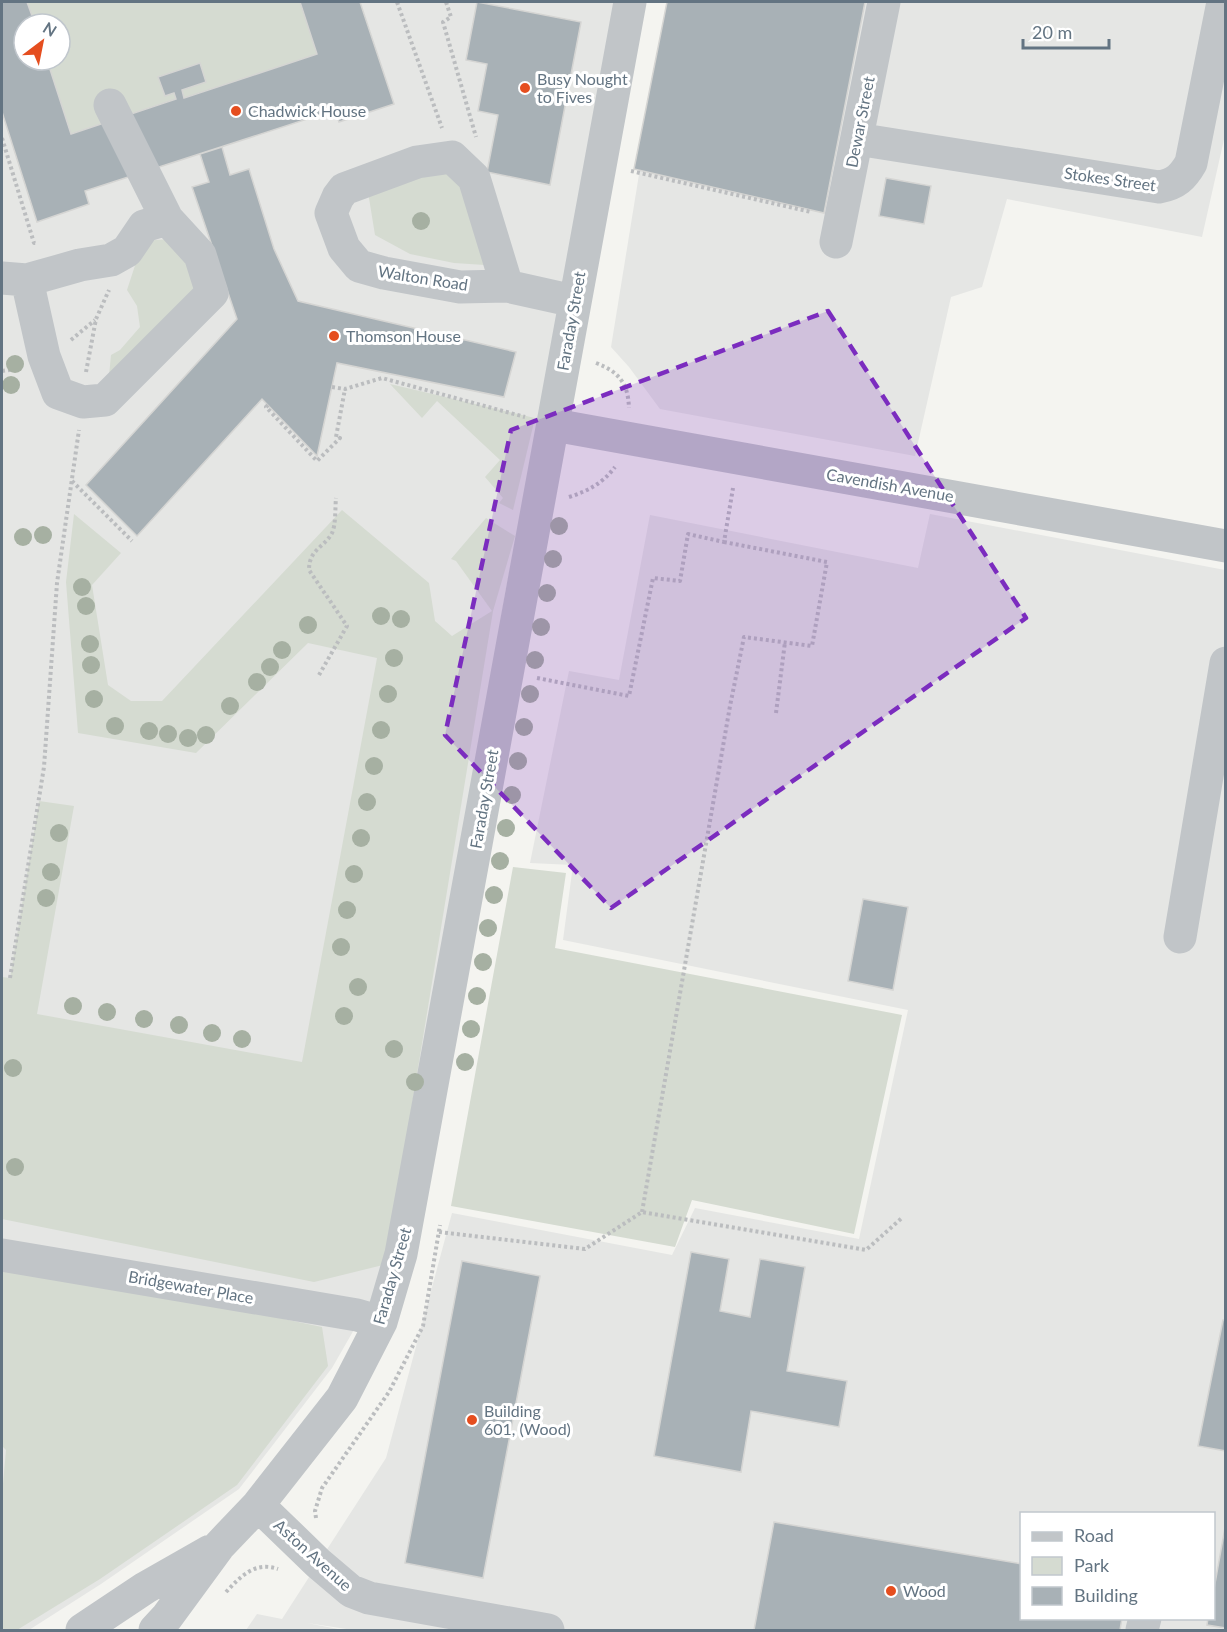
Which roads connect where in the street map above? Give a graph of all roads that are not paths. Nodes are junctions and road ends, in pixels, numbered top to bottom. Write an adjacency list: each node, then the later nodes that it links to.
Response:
1 (630, 2): 10 (street, Faraday Street)
2 (884, 2): 5 (street, Dewar Street)
3 (1223, 2): 5 (street, Stokes Street)
4 (110, 105): 6 (street)
5 (857, 139): 7 (street, Dewar Street)
6 (167, 219): 8 (street); 8 (street)
7 (838, 230)
8 (14, 279)
9 (507, 286): 9 (street, Walton Road); 10 (street, Walton Road)
10 (574, 301): 11 (street, Faraday Street)
11 (554, 425): 12 (street, Cavendish Avenue); 16 (street, Faraday Street)
12 (1226, 546)
13 (1226, 663): 14 (street)
14 (1180, 937)
15 (2, 1255): 16 (street, Bridgewater Place)
16 (381, 1322): 17 (street, Faraday Street)
17 (258, 1505): 18 (street, Faraday Street); 19 (street, Aston Avenue)
18 (219, 1546): 20 (street, Faraday Street); 21 (street, Faraday Street)
19 (448, 1622): 22 (street, Aston Avenue)
20 (82, 1630)
21 (155, 1630)
22 (548, 1630)

